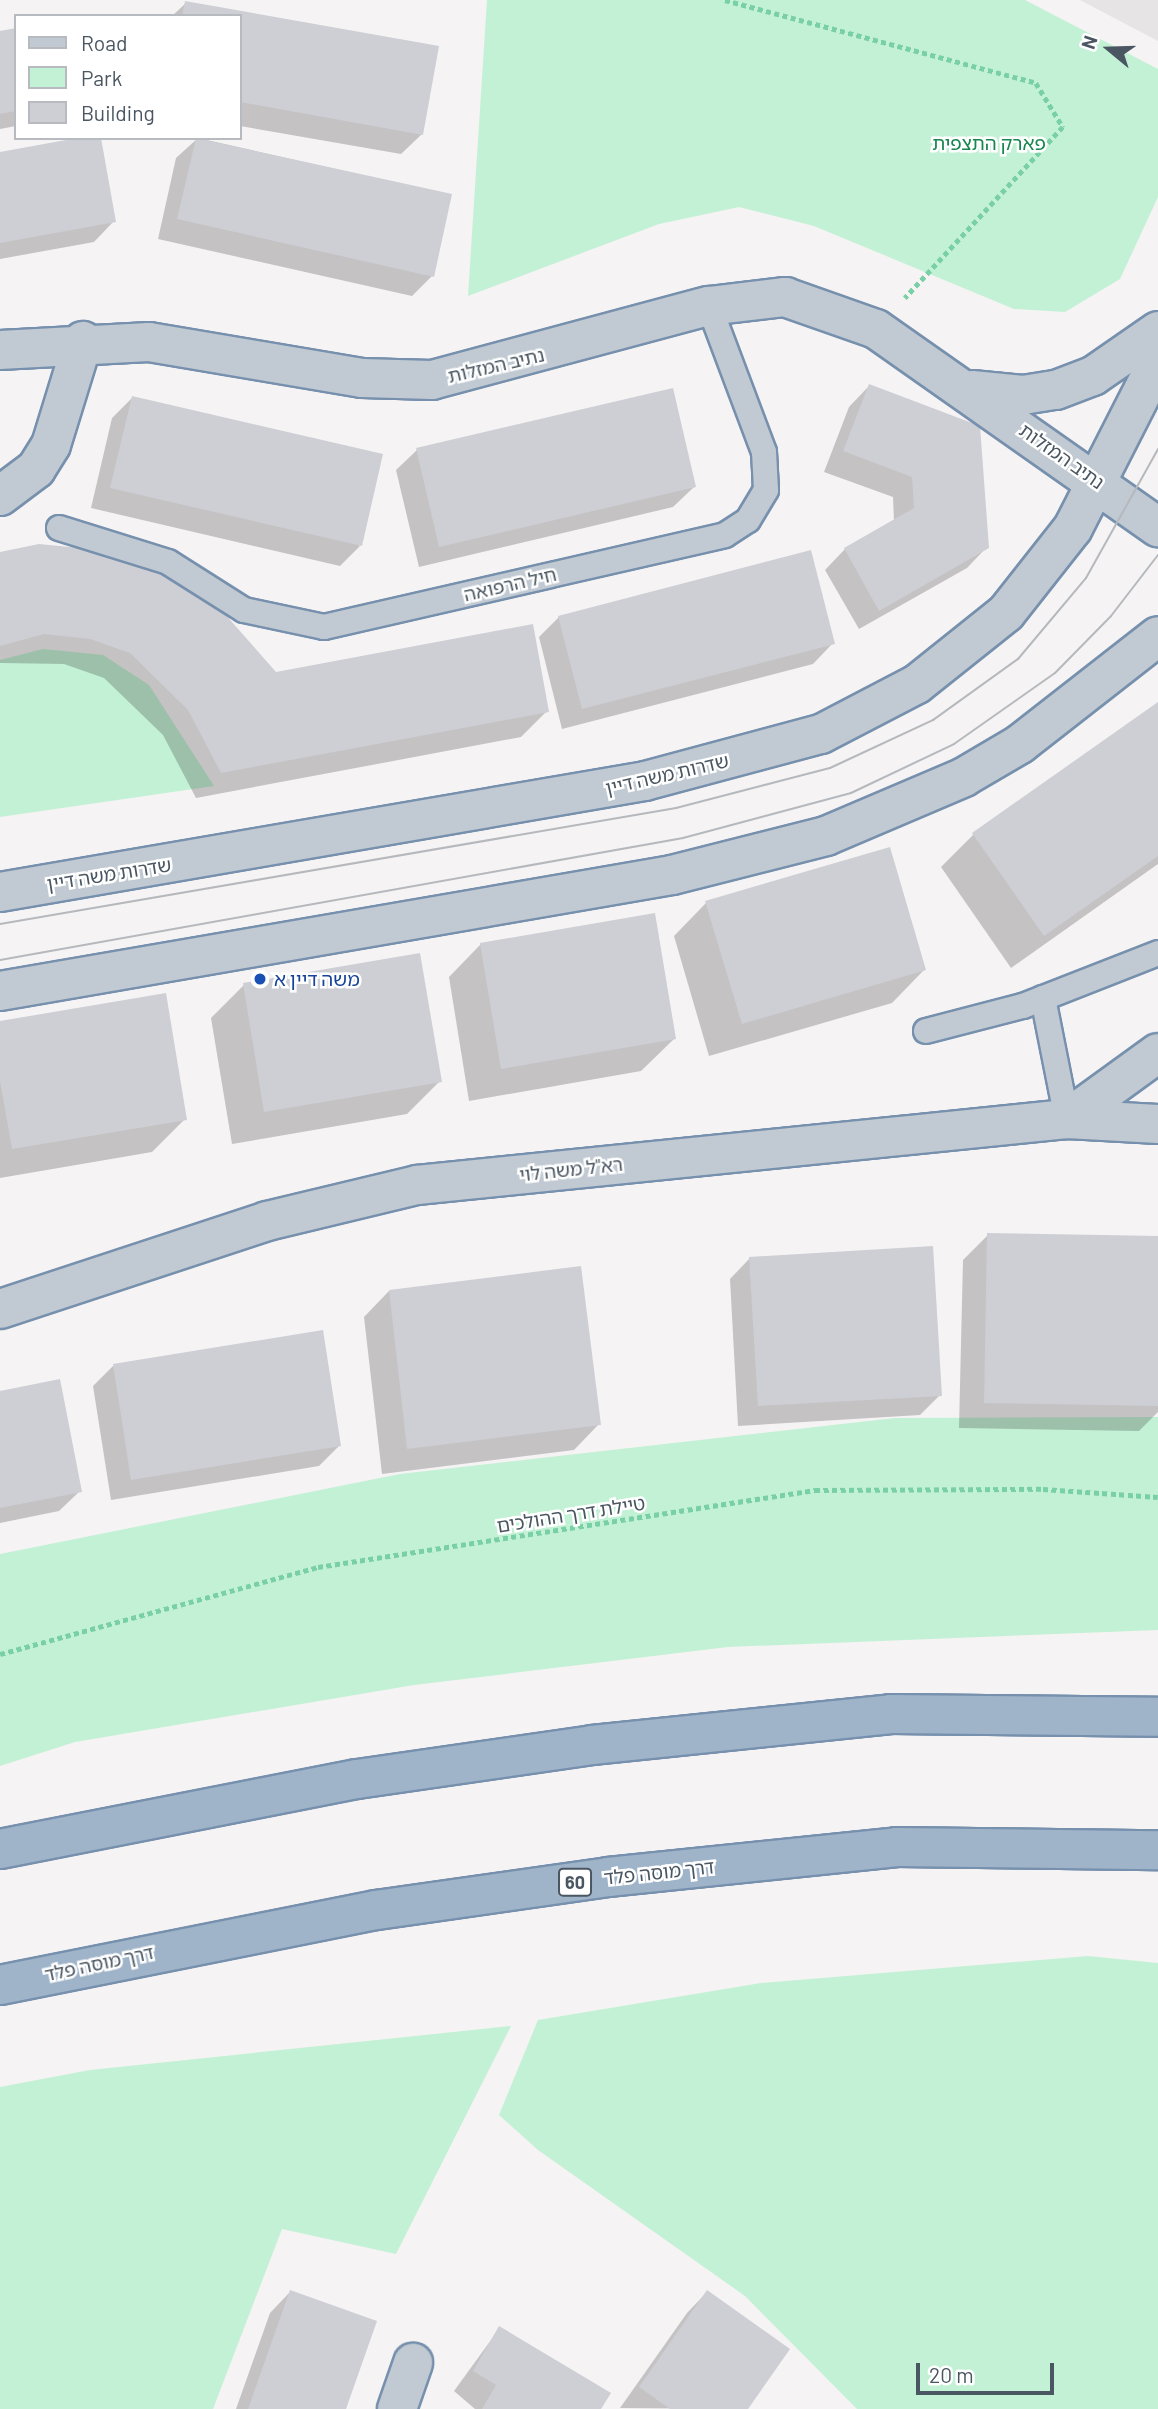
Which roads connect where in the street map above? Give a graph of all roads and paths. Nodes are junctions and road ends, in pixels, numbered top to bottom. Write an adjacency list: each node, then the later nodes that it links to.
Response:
1 (724, 0): 3 (path)
2 (709, 306): 3 (street, נתיב המזלות); 5 (street, נתיב המזלות); 12 (lane, חיל הרפואה)
3 (876, 329): 8 (street, נתיב המזלות)
4 (1158, 331): 8 (street, נתיב המזלות)
5 (83, 341): 6 (street, נתיב המזלות); 10 (street)
6 (0, 350)
7 (1158, 361): 9 (street, שדרות משה דיין)
8 (964, 388): 9 (street, נתיב המזלות)
9 (1098, 481): 11 (street, נתיב המזלות); 14 (street, שדרות משה דיין)
10 (0, 496)
11 (1158, 527)
12 (59, 528)
13 (1158, 636): 16 (street)
14 (0, 892)
15 (1158, 953): 17 (lane)
16 (0, 991)
17 (1043, 998): 18 (lane); 20 (lane)
18 (926, 1031)
19 (1158, 1053): 20 (street)
20 (1067, 1119): 21 (street, רא"ל משה לוי); 22 (street, רא"ל משה לוי)
21 (1158, 1124)
22 (0, 1308)
23 (1158, 1497): 24 (path, טיילת דרך ההולכים)
24 (0, 1654)
25 (1158, 1717): 26 (highway)
26 (0, 1849)
27 (1158, 1850): 28 (highway, דרך מוסה פלד / 60)
28 (0, 1985)
29 (414, 2363): 30 (street)
30 (397, 2409)

